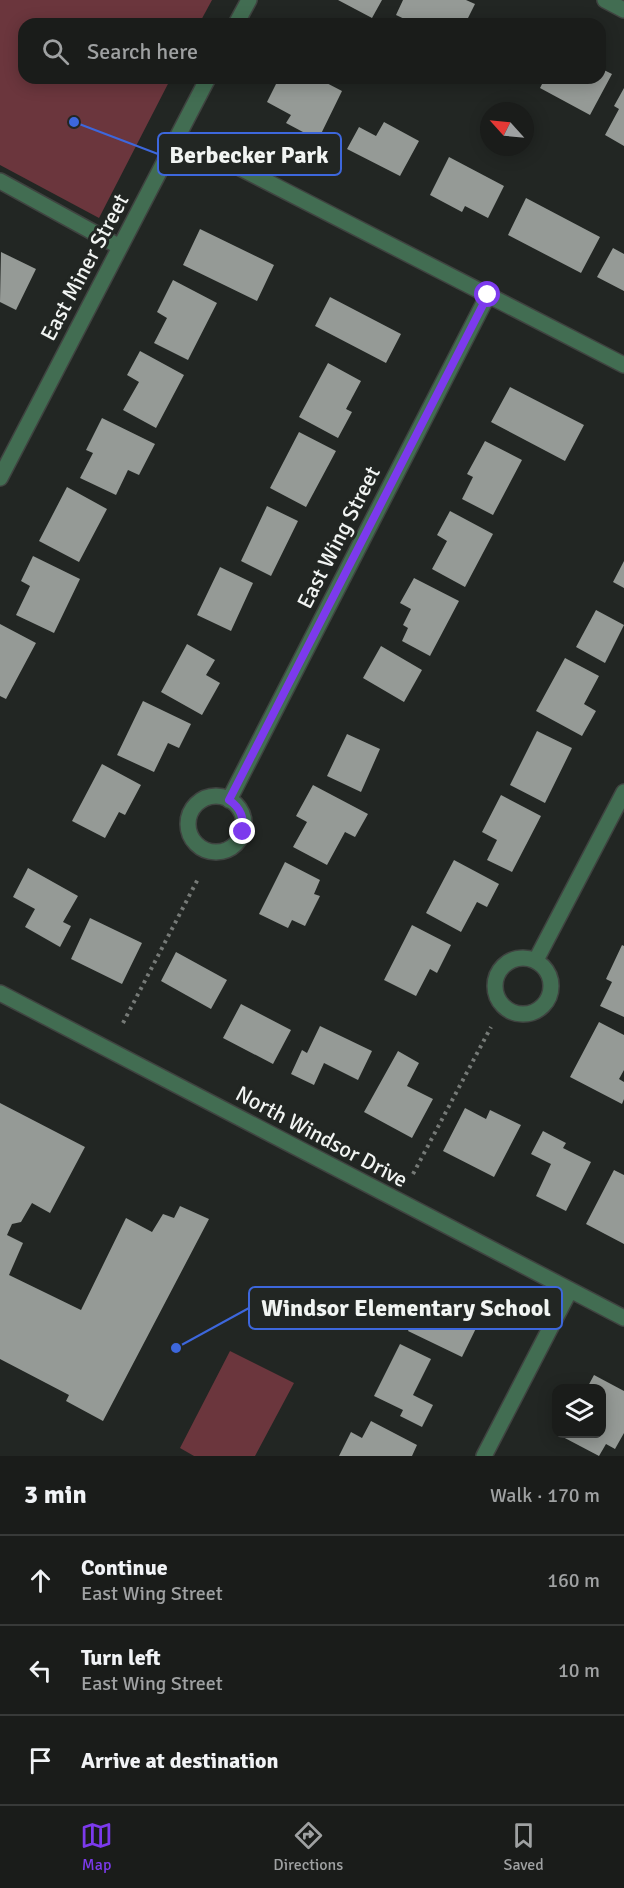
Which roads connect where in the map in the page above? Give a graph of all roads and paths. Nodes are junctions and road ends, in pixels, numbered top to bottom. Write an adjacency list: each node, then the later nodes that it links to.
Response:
1 (249, 0): 4 (street)
2 (605, 0): 3 (street)
3 (624, 10)
4 (239, 18)
5 (205, 84): 6 (street, East Miner Street)
6 (178, 136): 8 (street, East Miner Street); 9 (street)
7 (0, 180): 8 (street)
8 (120, 247): 11 (street, East Miner Street)
9 (488, 295): 10 (street); 13 (street, East Wing Street)
10 (624, 365)
11 (0, 478)
12 (624, 792): 15 (street)
13 (229, 800)
14 (199, 877): 17 (path)
15 (536, 960)
16 (0, 993): 20 (street, North Windsor Drive)
17 (123, 1023)
18 (491, 1027): 19 (path)
19 (413, 1174)
20 (570, 1290): 21 (street, North Windsor Drive); 22 (street)
21 (624, 1318)
22 (484, 1456)

